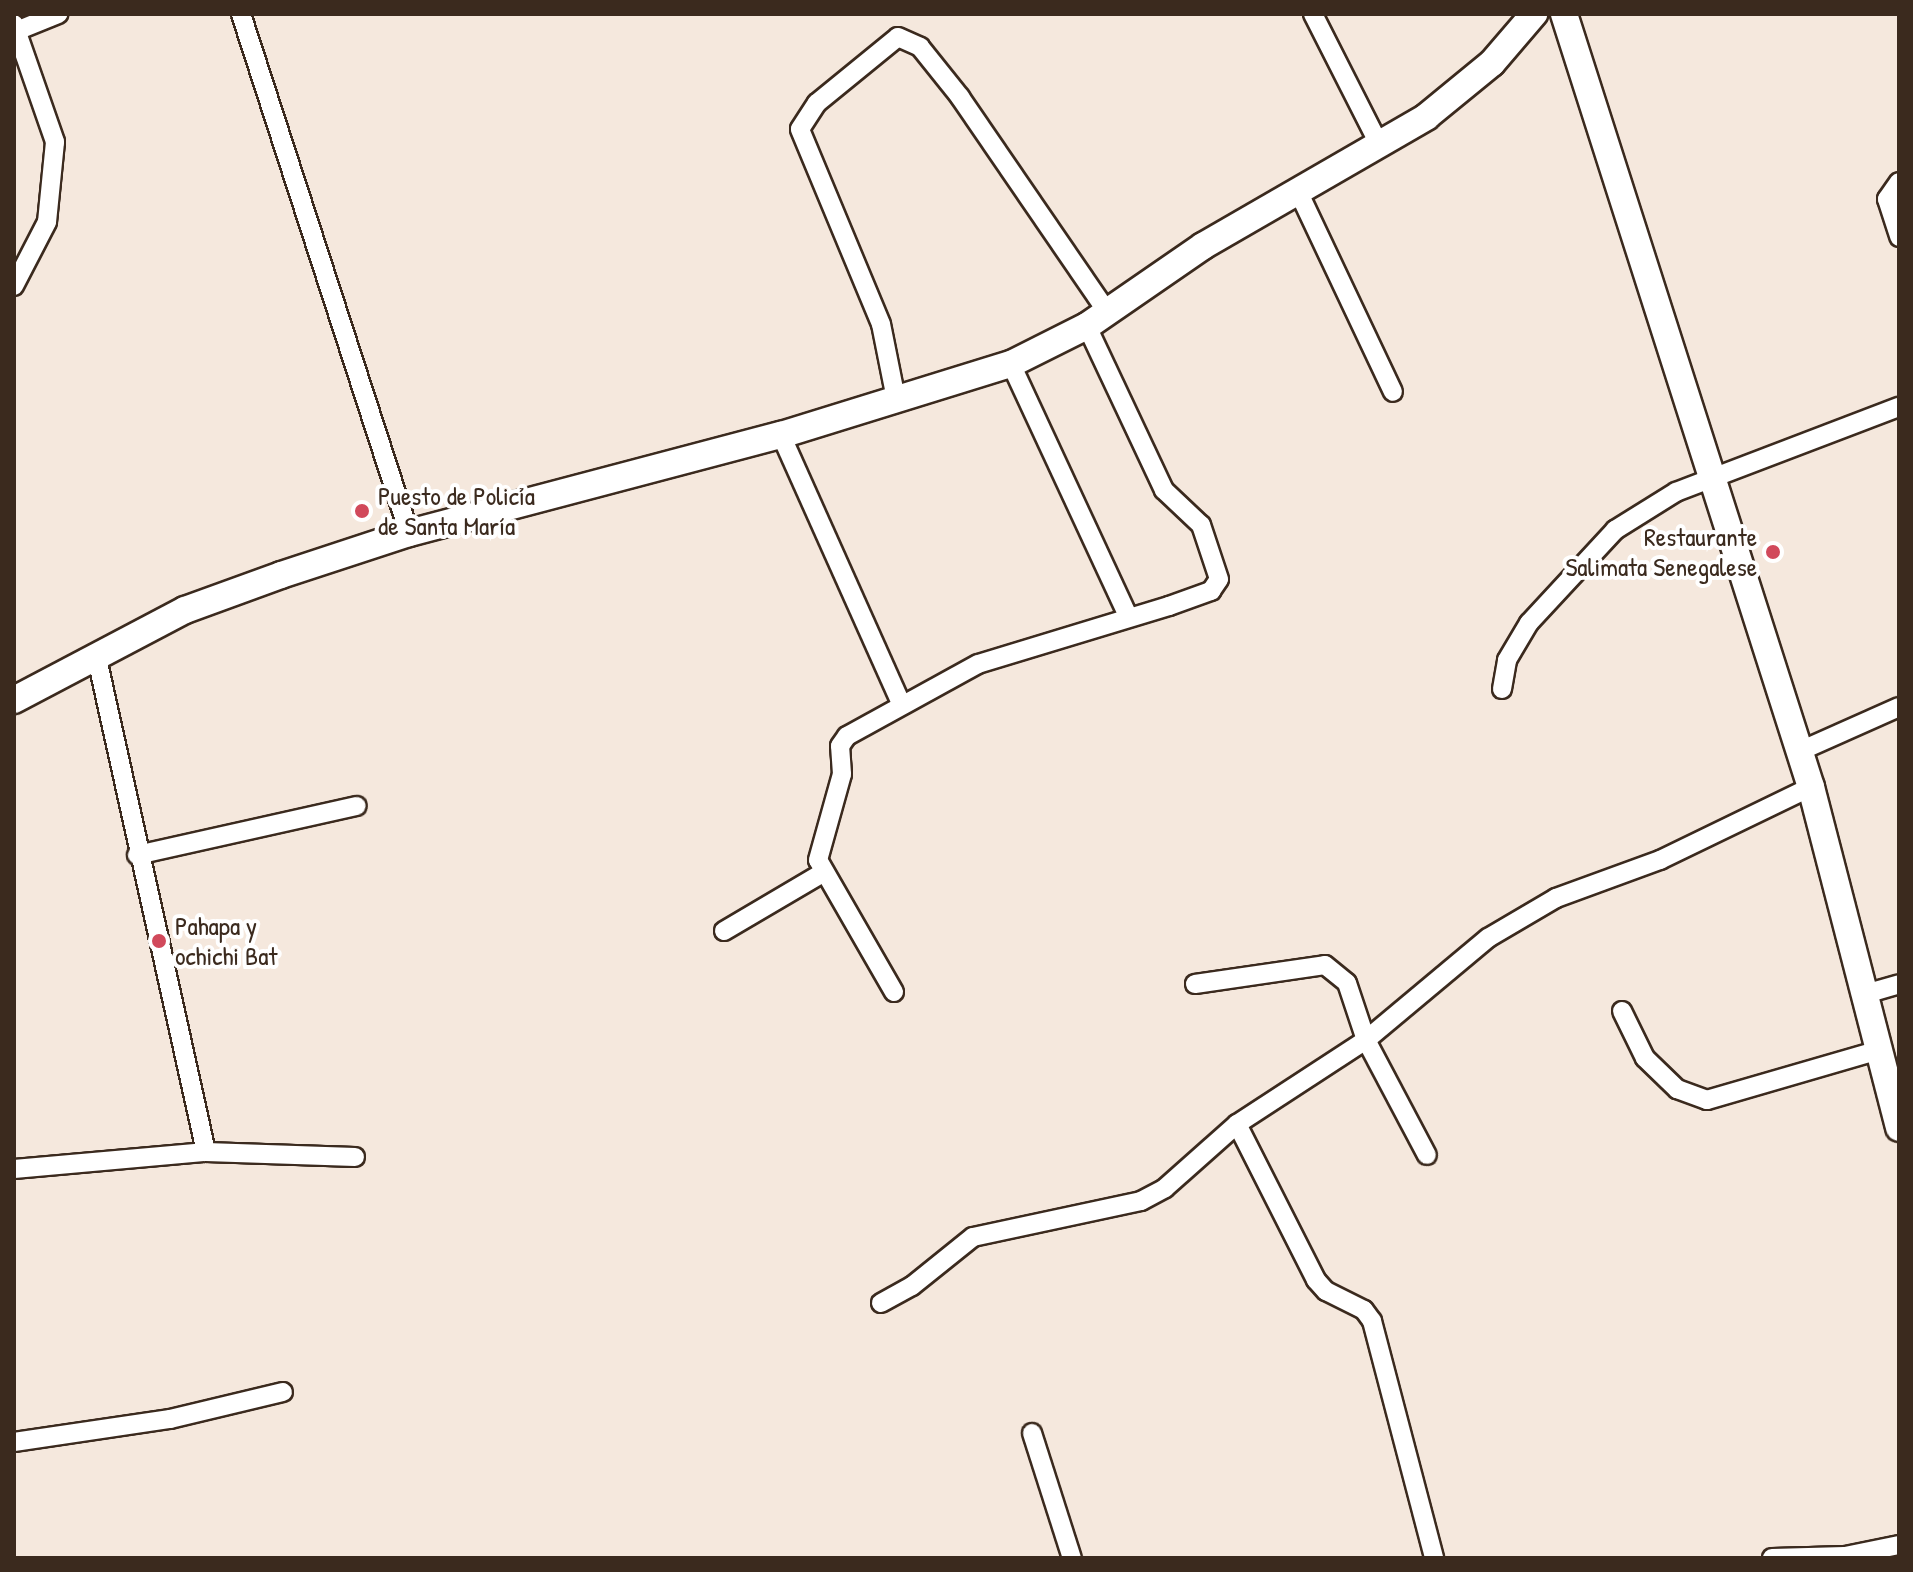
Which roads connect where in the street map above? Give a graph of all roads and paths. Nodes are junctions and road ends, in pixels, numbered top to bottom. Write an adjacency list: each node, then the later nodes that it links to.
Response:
1 (58, 14): 6 (street)
2 (241, 14): 19 (street)
3 (1313, 14): 7 (street)
4 (1534, 14): 7 (street)
5 (1564, 14): 18 (street)
6 (15, 29): 11 (street)
7 (1380, 146): 9 (street)
8 (1899, 182): 10 (street)
9 (1298, 191): 12 (street); 14 (street)
10 (1899, 237)
11 (14, 286)
12 (1097, 319): 13 (street); 15 (street); 20 (street)
13 (1011, 364): 15 (street); 20 (street)
14 (1393, 392)
15 (896, 399): 17 (street)
16 (1899, 407): 18 (street)
17 (781, 435): 19 (street); 24 (street)
18 (1714, 478): 22 (street); 26 (street)
19 (409, 533): 21 (street)
20 (1128, 616): 24 (street)
21 (96, 654): 23 (street); 29 (street)
22 (1502, 689)
23 (14, 700)
24 (902, 705): 30 (street)
25 (1899, 707): 26 (street)
26 (1800, 751): 27 (street)
27 (1811, 787): 35 (street); 37 (street)
28 (357, 806): 29 (street)
29 (137, 855): 41 (street)
30 (824, 872): 31 (street); 34 (street)
31 (724, 931)
32 (1195, 984): 37 (street)
33 (1899, 984): 35 (street)
34 (894, 992)
35 (1865, 994): 38 (street)
36 (1622, 1011): 38 (street)
37 (1366, 1040): 39 (street); 42 (street)
38 (1879, 1050): 40 (street)
39 (1237, 1124): 45 (street); 51 (street)
40 (1899, 1128)
41 (206, 1152): 43 (street); 44 (street)
42 (1427, 1155)
43 (355, 1157)
44 (14, 1169)
45 (881, 1303)
46 (283, 1392): 48 (street)
47 (1032, 1433): 50 (street)
48 (14, 1442)
49 (1899, 1545): 52 (street)
50 (1072, 1558)
51 (1434, 1558)
52 (1772, 1558)

